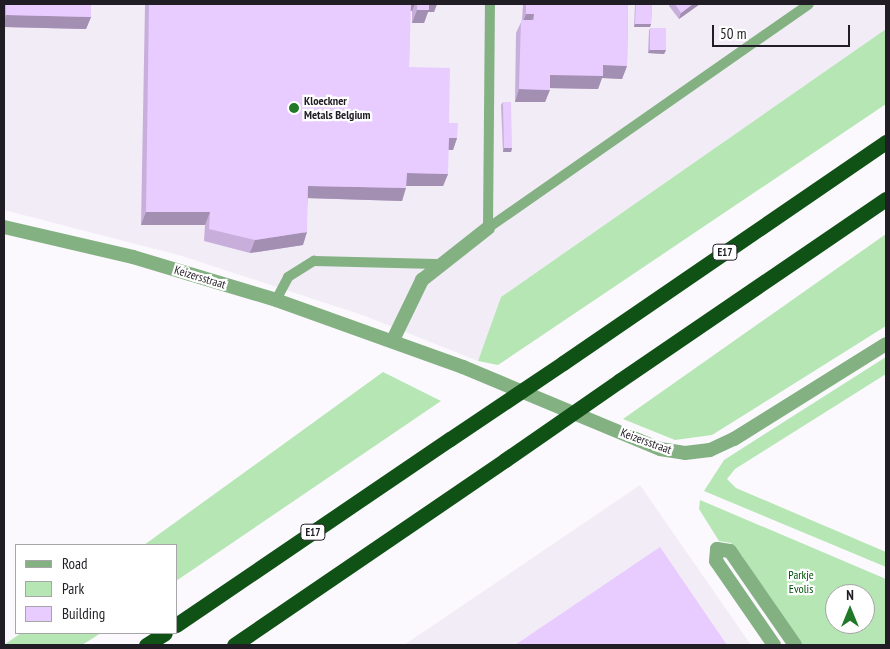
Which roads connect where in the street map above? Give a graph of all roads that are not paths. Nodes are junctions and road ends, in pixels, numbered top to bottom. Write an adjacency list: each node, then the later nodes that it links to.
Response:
1 (490, 4): 6 (lane)
2 (809, 4): 6 (lane)
3 (886, 142): 11 (highway, E17, bridge)
4 (886, 199): 14 (highway, bridge)
5 (4, 227): 8 (street, Keizersstraat)
6 (488, 228): 7 (street)
7 (436, 264): 8 (lane); 9 (street)
8 (276, 300): 9 (street, Keizersstraat)
9 (393, 340): 10 (street, Keizersstraat)
10 (886, 344)
11 (178, 624)
12 (163, 634): 13 (highway)
13 (146, 645)
14 (234, 645)
15 (774, 645): 16 (street)
16 (795, 645)

